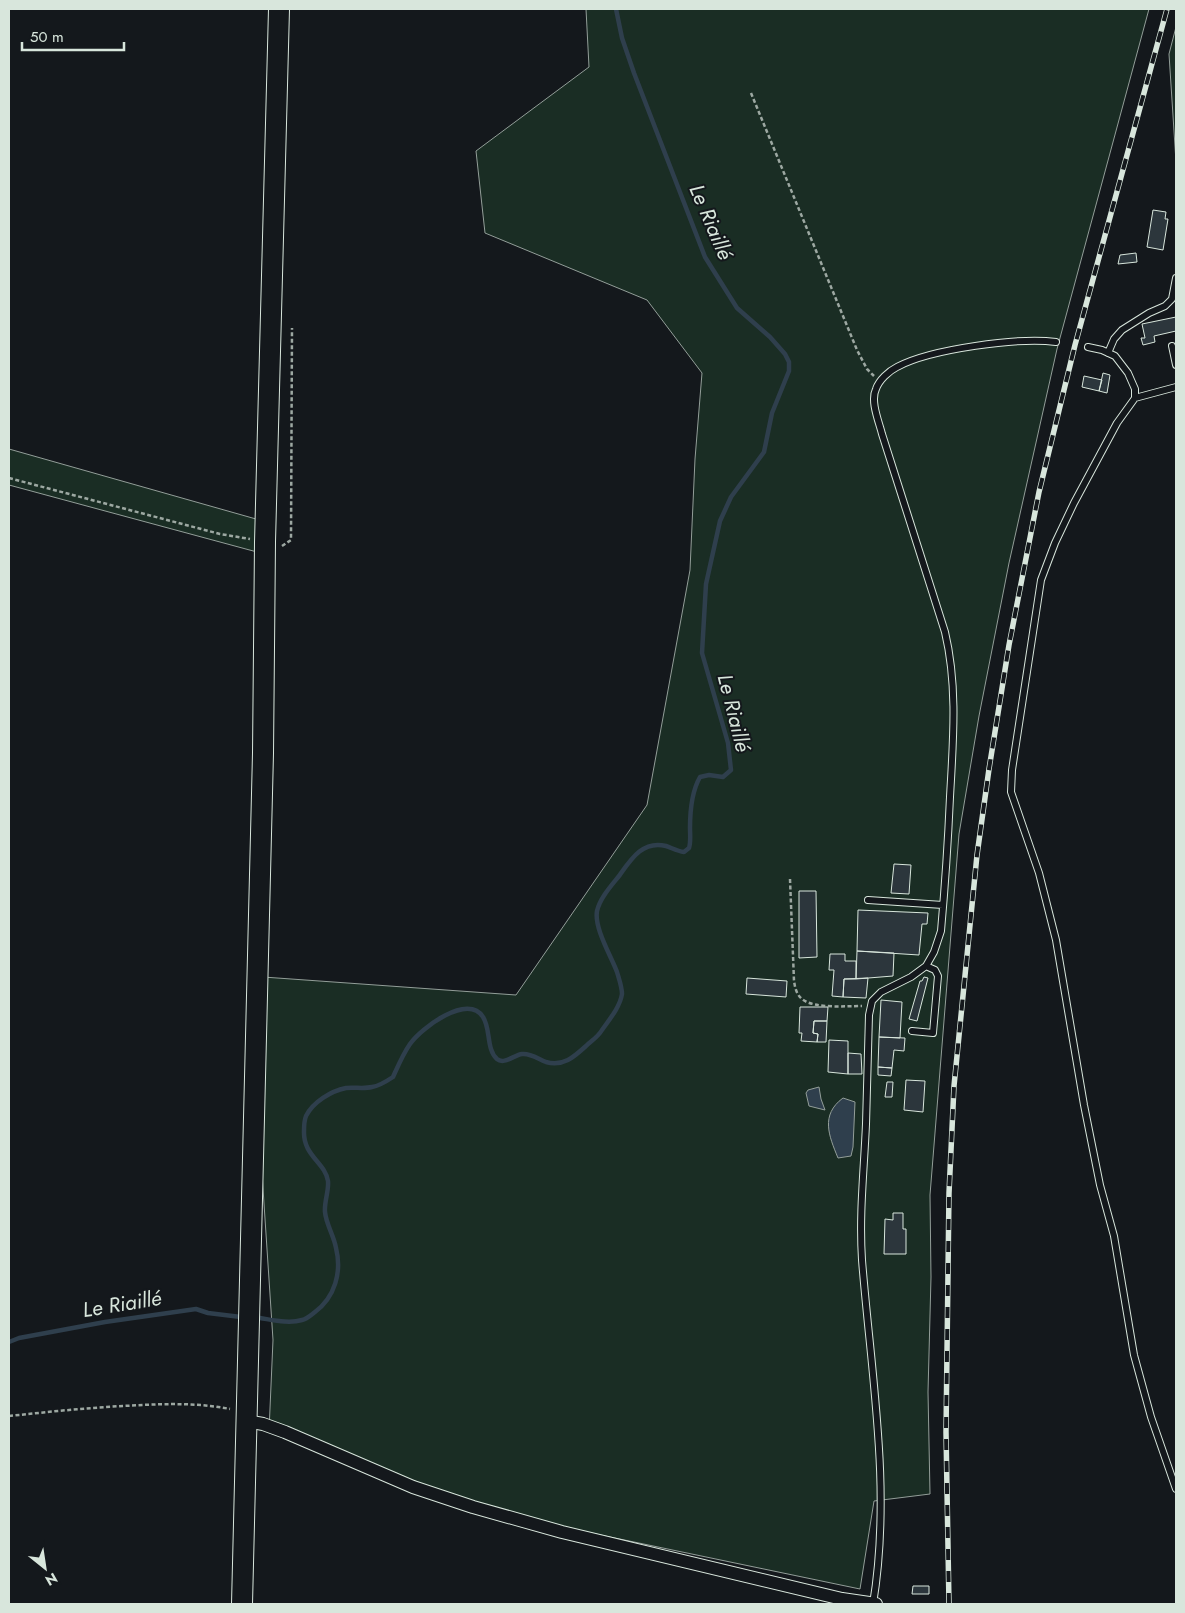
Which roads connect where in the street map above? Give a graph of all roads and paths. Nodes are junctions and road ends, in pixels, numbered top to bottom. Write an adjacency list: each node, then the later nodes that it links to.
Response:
1 (279, 9): 14 (main road)
2 (751, 93): 10 (path)
3 (1176, 278): 8 (lane)
4 (292, 328): 14 (path)
5 (1056, 342): 10 (lane)
6 (1172, 346): 9 (lane)
7 (1088, 347): 8 (lane)
8 (1108, 353): 12 (lane)
9 (1176, 365)
10 (879, 383): 17 (lane)
11 (1176, 387): 12 (lane)
12 (1135, 398): 23 (lane)
13 (9, 478): 14 (path)
14 (265, 542): 22 (main road)
15 (790, 879): 19 (path)
16 (868, 900): 17 (lane)
17 (943, 905): 18 (lane)
18 (926, 966): 19 (lane); 20 (lane)
19 (871, 1006): 25 (lane)
20 (912, 1031)
21 (9, 1416): 22 (path)
22 (246, 1416): 24 (main road); 25 (street)
23 (1176, 1489)
24 (242, 1604)
25 (874, 1604)

